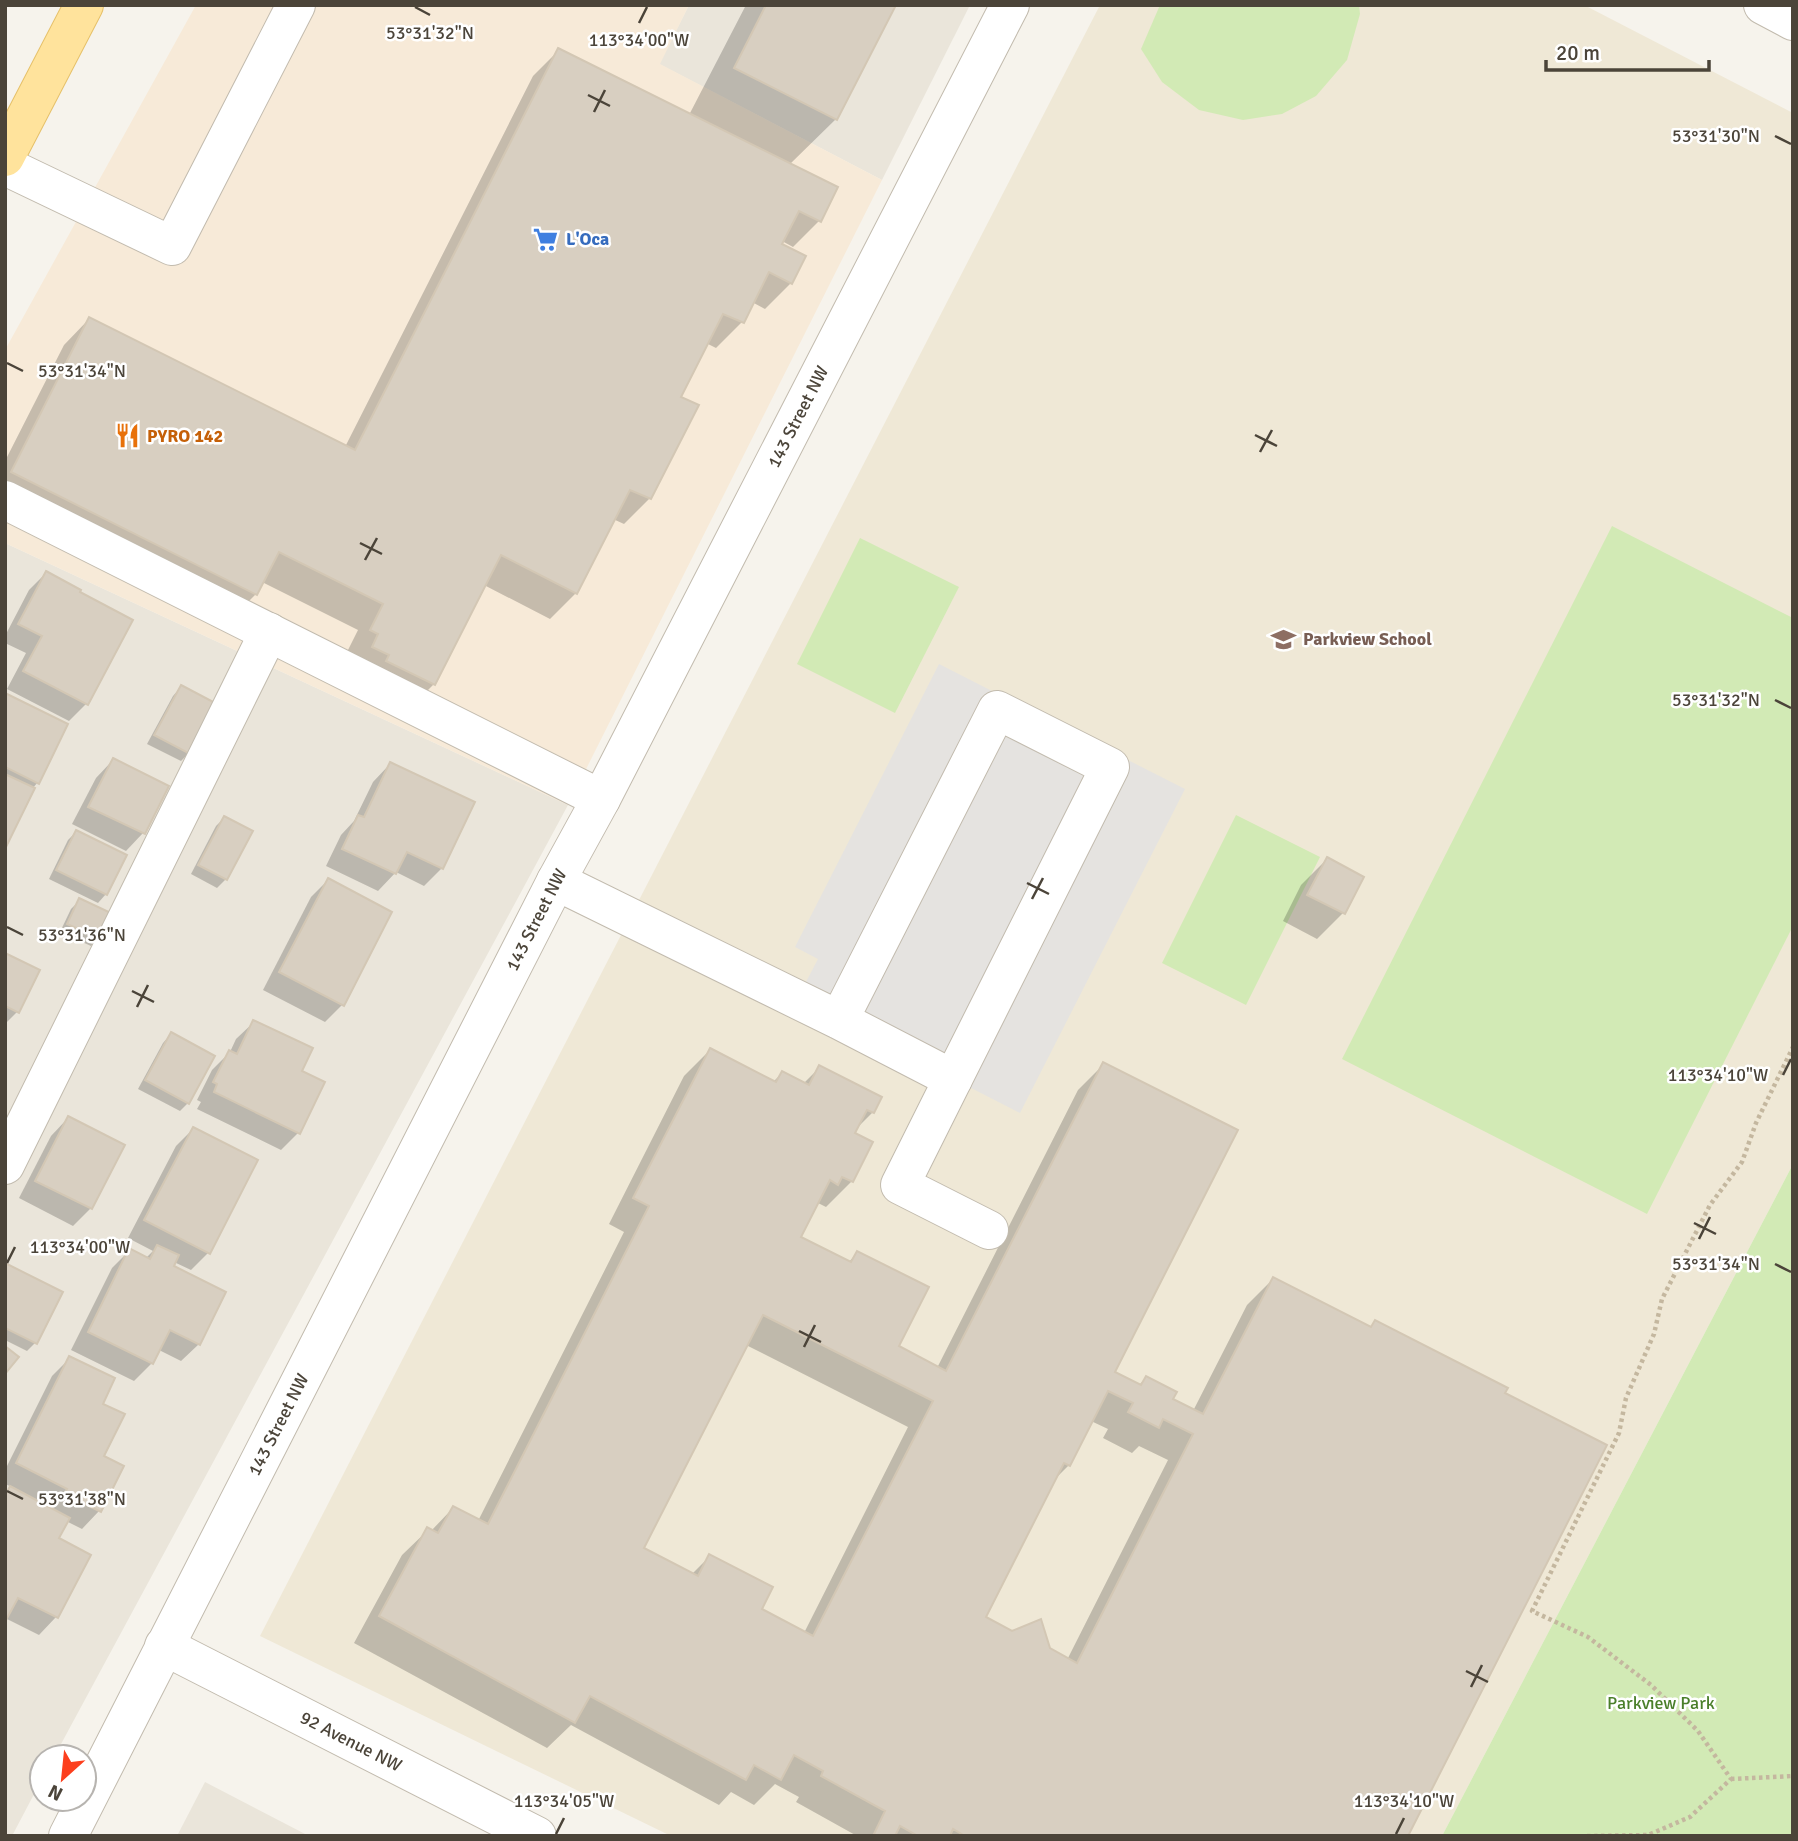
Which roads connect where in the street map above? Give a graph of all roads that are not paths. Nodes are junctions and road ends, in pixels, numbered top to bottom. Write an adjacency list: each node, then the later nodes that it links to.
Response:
1 (84, 5): 6 (main road)
2 (296, 5): 7 (street)
3 (1010, 5): 10 (street, 143 Street NW)
4 (1763, 5): 5 (street)
5 (1793, 21)
6 (5, 157)
7 (5, 166)
8 (5, 500): 9 (street)
9 (270, 632): 10 (street); 14 (street)
10 (601, 799): 11 (street, 143 Street NW)
11 (556, 881): 12 (street); 16 (street, 143 Street NW)
12 (839, 1020): 13 (street); 13 (street)
13 (953, 1079): 15 (street)
14 (5, 1165)
15 (989, 1230)
16 (164, 1646): 17 (street, 143 Street NW); 18 (street, 92 Avenue NW)
17 (68, 1836)
18 (537, 1836)

